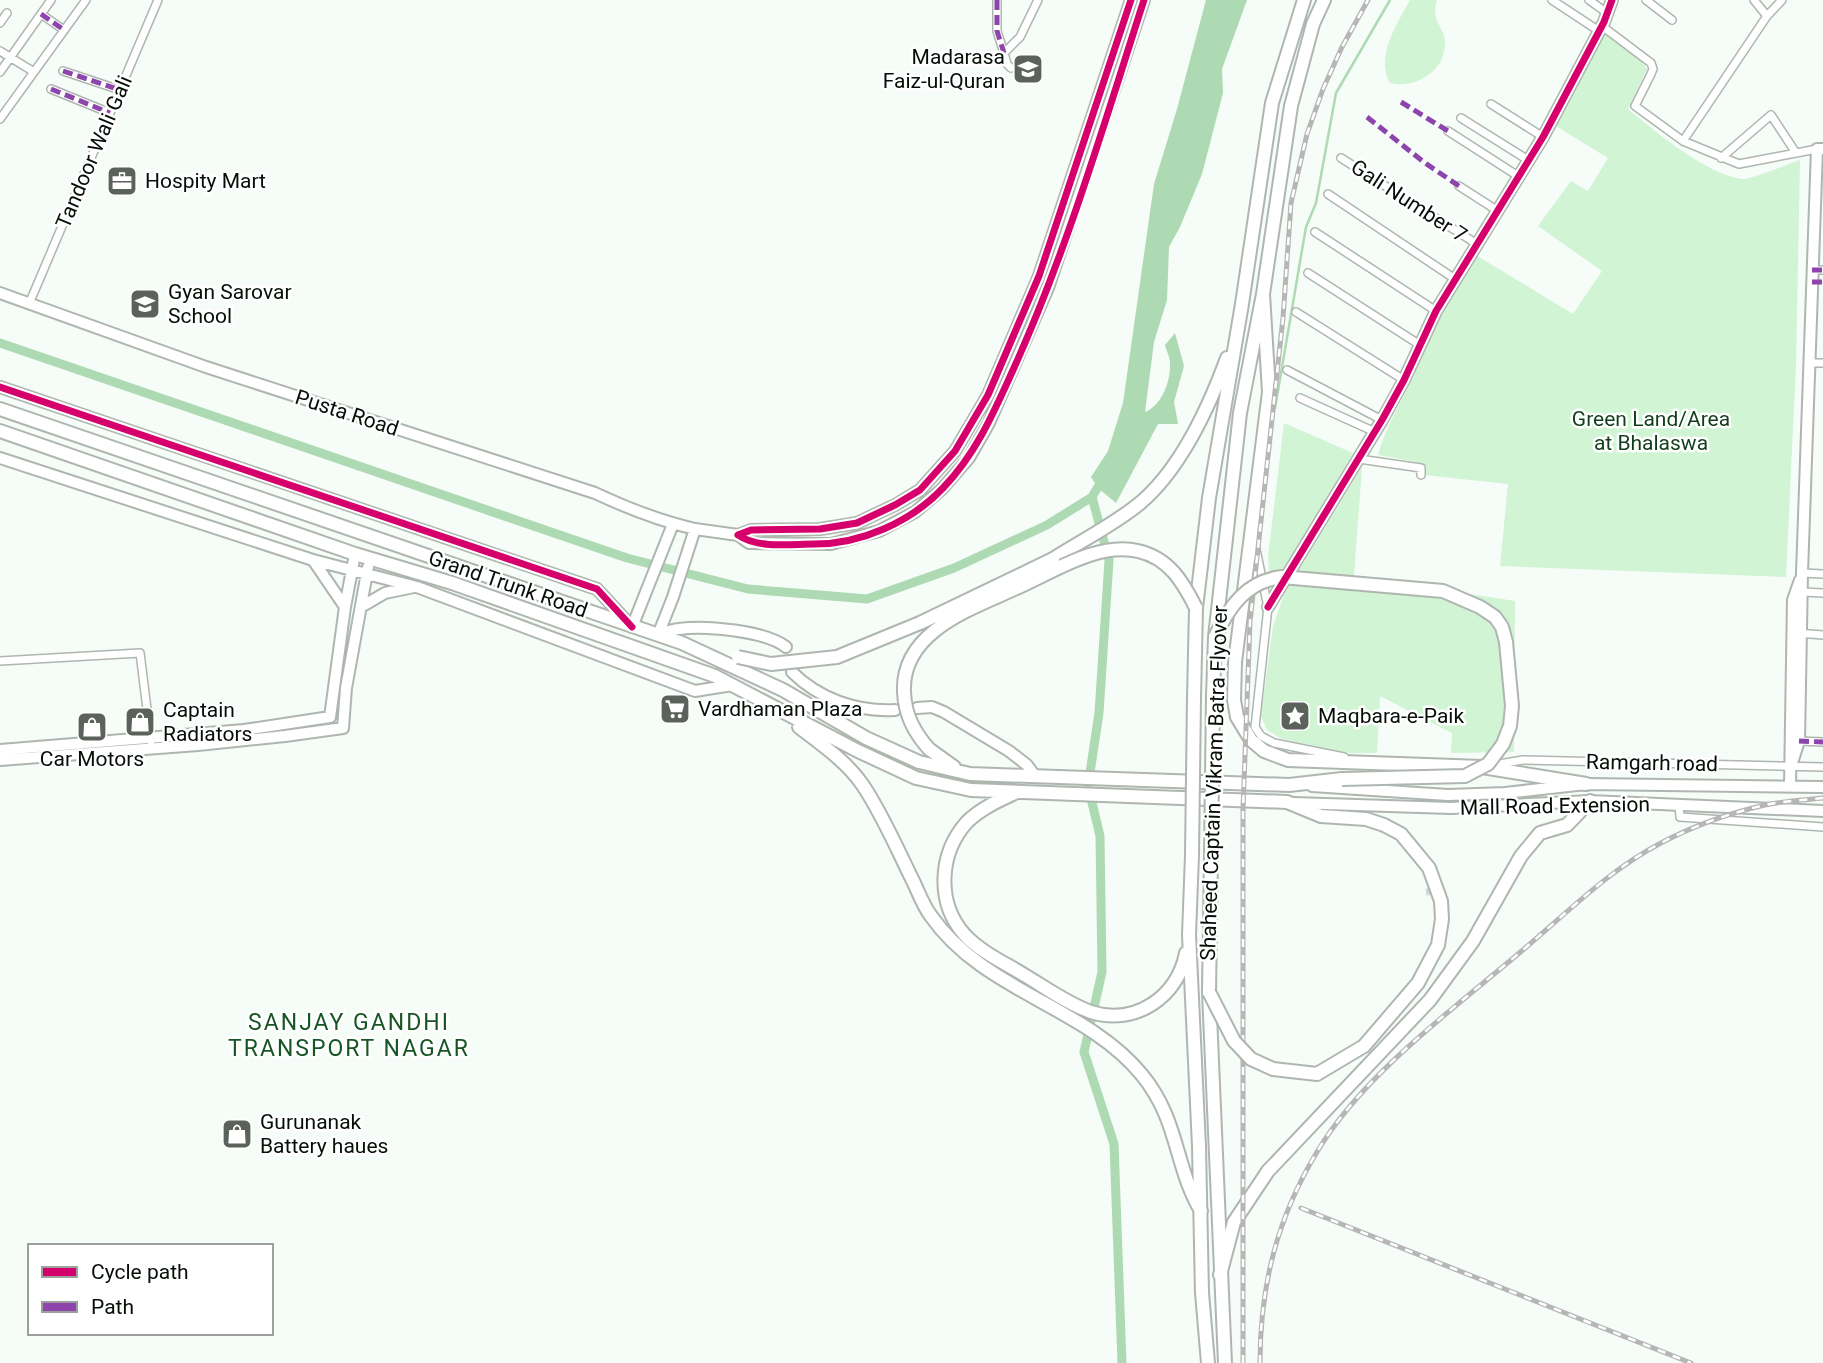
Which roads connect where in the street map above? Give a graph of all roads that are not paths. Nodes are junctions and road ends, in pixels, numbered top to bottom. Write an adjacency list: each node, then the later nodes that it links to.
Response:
1 (51, 0): 18 (street)
2 (86, 0): 23 (street)
3 (158, 0): 32 (street, Tandoor Wali Gali)
4 (997, 0): 25 (street)
5 (1038, 0): 25 (street)
6 (1131, 0): 77 (main road)
7 (1144, 0): 77 (main road)
8 (1304, 0): 57 (highway)
9 (1324, 0): 55 (highway)
10 (1552, 0): 22 (street)
11 (1589, 0): 17 (street)
12 (1612, 0): 17 (main road)
13 (1646, 0): 20 (street)
14 (1754, 0): 19 (street)
15 (1782, 0): 19 (street)
16 (7, 13): 21 (street)
17 (1607, 13): 22 (main road)
18 (41, 14): 23 (street); 26 (street)
19 (1767, 16): 39 (street)
20 (1672, 20)
21 (0, 23)
22 (1600, 29): 38 (main road); 39 (street)
23 (64, 30): 30 (street)
24 (0, 51): 26 (street)
25 (1004, 53): 27 (street)
26 (10, 58): 29 (street); 30 (street)
27 (1011, 68)
28 (63, 71): 32 (street)
29 (0, 72)
30 (33, 72): 35 (street)
31 (51, 89): 34 (street)
32 (120, 90): 34 (street, Tandoor Wali Gali)
33 (1491, 104): 38 (street)
34 (110, 113): 56 (street, Tandoor Wali Gali)
35 (0, 118)
36 (1461, 118): 44 (street)
37 (1448, 131): 45 (street)
38 (1543, 136): 44 (main road)
39 (1683, 141): 43 (street)
40 (1820, 149): 41 (street); 52 (main road)
41 (1796, 153): 43 (street); 43 (street)
42 (1341, 158): 50 (street, Gali Number 7)
43 (1721, 158)
44 (1528, 160): 45 (main road)
45 (1518, 176): 48 (main road)
46 (1459, 186): 48 (street)
47 (1328, 194): 53 (street)
48 (1498, 211): 50 (main road)
49 (1315, 232): 58 (street)
50 (1477, 244): 53 (main road)
51 (1308, 273): 60 (street)
52 (1818, 276): 61 (main road)
53 (1455, 279): 58 (main road)
54 (0, 293): 56 (main road, Pusta Road)
55 (1263, 294): 76 (highway); 96 (highway, Shaheed Captain Vikram Batra Flyover)
56 (29, 304): 74 (main road, Pusta Road)
57 (1242, 304): 91 (highway, Shaheed Captain Vikram Batra Flyover); 98 (highway, bridge)
58 (1436, 311): 60 (main road)
59 (1296, 312): 64 (street)
60 (1420, 345): 64 (main road)
61 (1809, 363): 62 (street); 83 (main road)
62 (1823, 363)
63 (1287, 370): 68 (street)
64 (1404, 380): 68 (main road)
65 (0, 387): 92 (main road)
66 (1300, 398): 70 (street)
67 (0, 409): 92 (highway, Grand Trunk Road)
68 (1382, 421): 70 (main road)
69 (0, 431): 78 (highway, Grand Trunk Road)
70 (1375, 432): 72 (main road)
71 (0, 458): 80 (main road)
72 (1359, 459): 73 (street); 90 (main road)
73 (1421, 475)
74 (673, 524): 75 (main road, Pusta Road); 92 (main road)
75 (695, 529): 77 (main road, Pusta Road); 94 (main road)
76 (1251, 529): 90 (street); 113 (highway)
77 (737, 535)
78 (355, 554): 79 (highway, Grand Trunk Road); 81 (main road)
79 (369, 558): 82 (main road); 101 (highway, Grand Trunk Road)
80 (313, 560): 81 (main road); 88 (main road)
81 (352, 568): 82 (main road); 88 (main road)
82 (366, 572): 85 (main road); 89 (main road)
83 (1802, 573): 84 (street); 86 (main road); 93 (main road)
84 (1823, 575)
85 (417, 587): 89 (main road); 101 (main road)
86 (1802, 592): 87 (street); 93 (main road)
87 (1823, 593)
88 (345, 607): 106 (main road)
89 (361, 607): 105 (main road)
90 (1268, 607): 113 (street)
91 (1196, 608): 117 (highway, bridge); 129 (highway, Shaheed Captain Vikram Batra Flyover, bridge)
92 (632, 627): 94 (highway, Grand Trunk Road)
93 (1797, 633): 95 (street); 108 (main road); 114 (main road)
94 (658, 635): 97 (main road); 98 (highway, Grand Trunk Road)
95 (1823, 635)
96 (1215, 637): 120 (highway, Grand Trunk Road, bridge); 130 (highway, Shaheed Captain Vikram Batra Flyover, bridge)
97 (786, 647)
98 (696, 649): 117 (highway, Grand Trunk Road)
99 (0, 661): 110 (street)
100 (792, 672): 104 (main road)
101 (732, 685): 102 (highway, Grand Trunk Road)
102 (773, 706): 123 (highway, Grand Trunk Road); 131 (highway)
103 (917, 708): 118 (main road)
104 (895, 710)
105 (342, 715): 106 (main road); 107 (main road)
106 (330, 717): 107 (main road); 110 (main road)
107 (330, 729): 110 (main road)
108 (1799, 741): 109 (street); 114 (main road)
109 (1823, 742)
110 (151, 743): 111 (main road); 112 (main road)
111 (0, 750)
112 (0, 760)
113 (1368, 763): 115 (highway)
114 (1791, 766): 115 (street, Ramgarh road); 116 (street, Ramgarh road); 121 (main road)
115 (1482, 767): 119 (highway)
116 (1823, 767)
117 (960, 771): 118 (highway, Grand Trunk Road)
118 (1035, 776): 120 (highway, Grand Trunk Road)
119 (1586, 784): 120 (main road, Mall Road Extension); 121 (main road, Mall Road Extension)
120 (1289, 785)
121 (1790, 786): 122 (main road, Mall Road Extension)
122 (1823, 787)
123 (1019, 791): 124 (highway, Grand Trunk Road); 129 (highway)
124 (1287, 802): 125 (main road, Mall Road Extension); 130 (highway, bridge)
125 (1590, 802): 126 (main road, Mall Road Extension); 132 (highway)
126 (1679, 805): 127 (main road, Mall Road Extension); 128 (street)
127 (1823, 811)
128 (1823, 827)
129 (1189, 935): 131 (highway, Shaheed Captain Vikram Batra Flyover)
130 (1209, 992): 132 (highway, Shaheed Captain Vikram Batra Flyover)
131 (1200, 1211): 133 (highway, Shaheed Captain Vikram Batra Flyover)
132 (1220, 1275): 134 (highway, Shaheed Captain Vikram Batra Flyover)
133 (1208, 1363)
134 (1225, 1363)

